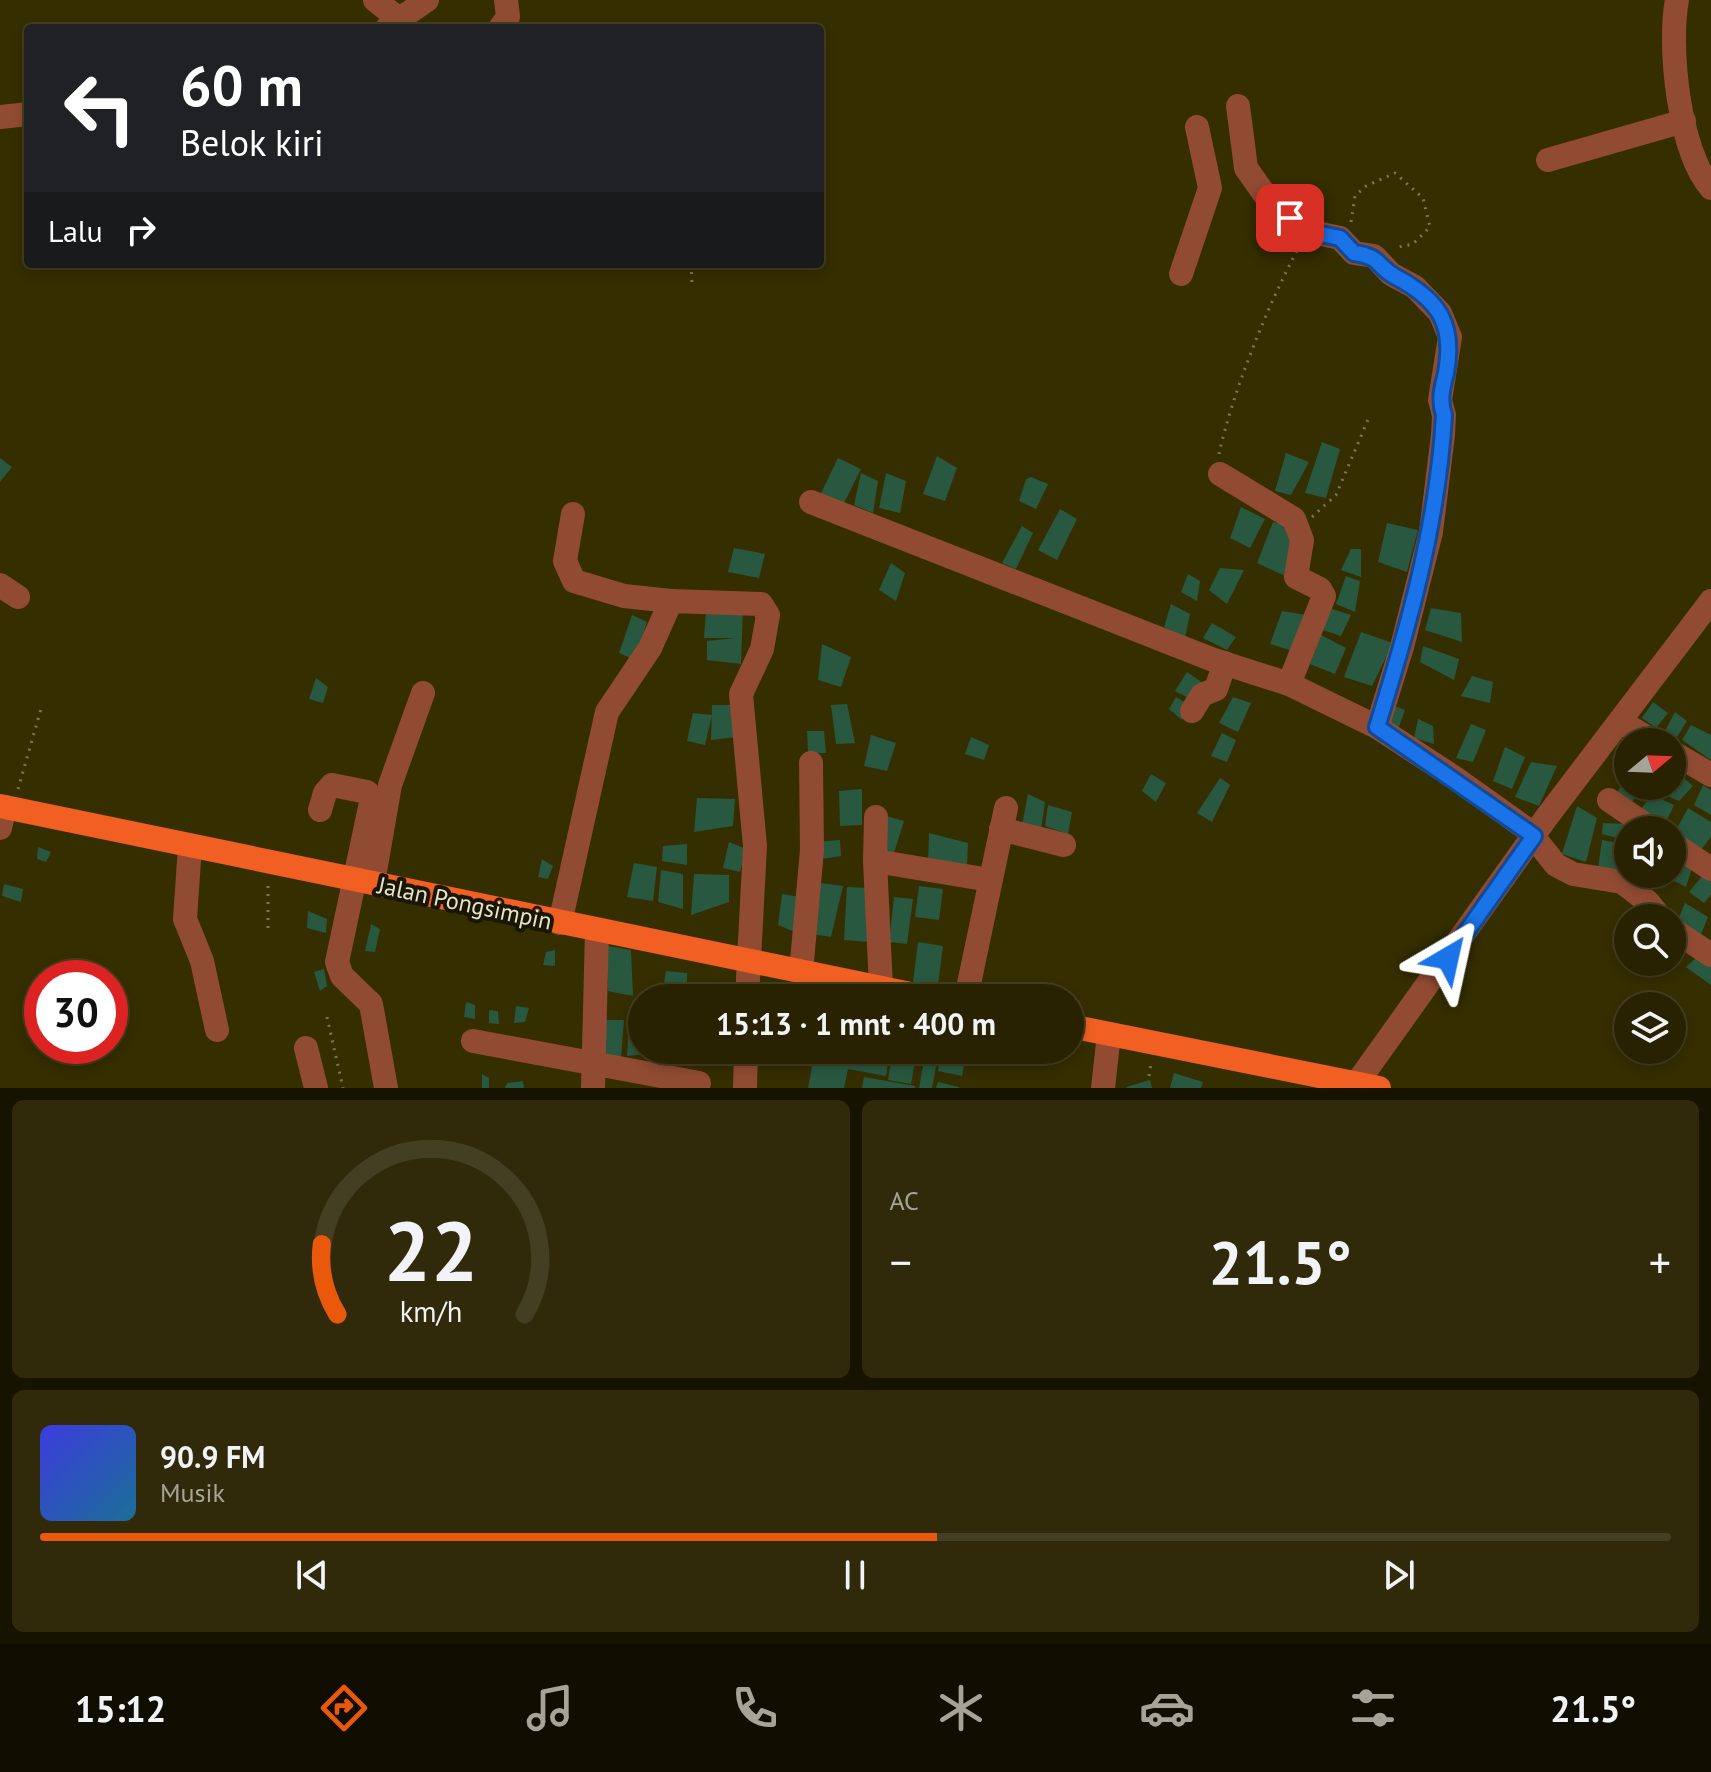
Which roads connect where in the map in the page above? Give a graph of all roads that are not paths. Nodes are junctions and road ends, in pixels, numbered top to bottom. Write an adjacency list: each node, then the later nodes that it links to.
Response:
1 (375, 0): 5 (street)
2 (427, 0): 5 (street)
3 (506, 0): 6 (street)
4 (1677, 0): 10 (street)
5 (393, 24)
6 (503, 24)
7 (1238, 106): 12 (street)
8 (24, 114): 9 (street)
9 (0, 117)
10 (1684, 121): 13 (street); 15 (street)
11 (1197, 127): 14 (street)
12 (1243, 152): 14 (street); 27 (street)
13 (1548, 160)
14 (1205, 161): 16 (street)
15 (1711, 188)
16 (1181, 274)
17 (1220, 474): 23 (street)
18 (811, 502): 22 (street)
19 (573, 514): 20 (street)
20 (671, 601): 48 (street); 52 (street)
21 (1711, 601): 26 (street)
22 (1225, 663): 23 (street); 25 (street)
23 (1289, 684): 27 (street)
24 (423, 693): 45 (street)
25 (1192, 711)
26 (1621, 722): 28 (street); 37 (street)
27 (1377, 727): 37 (street)
28 (1631, 728)
29 (1686, 760): 31 (street)
30 (811, 763): 53 (street)
31 (1711, 775)
32 (1609, 800): 35 (street)
33 (320, 810): 45 (street)
34 (5, 812): 39 (main road, Jalan Pongsimpin)
35 (1632, 816)
36 (876, 817): 41 (street)
37 (1534, 836): 43 (street); 66 (street)
38 (1064, 845): 44 (street)
39 (190, 846): 45 (main road, Jalan Pongsimpin); 59 (street)
40 (1686, 852): 42 (street)
41 (875, 861): 44 (street); 56 (street)
42 (1711, 869)
43 (1614, 875)
44 (990, 880): 57 (street)
45 (364, 881): 48 (main road, Jalan Pongsimpin); 68 (street)
46 (1636, 888): 47 (street)
47 (1650, 904)
48 (560, 923): 49 (main road, Jalan Pongsimpin)
49 (597, 931): 52 (main road, Jalan Pongsimpin); 64 (street)
50 (1686, 938): 51 (street)
51 (1711, 955)
52 (748, 961): 53 (main road, Jalan Pongsimpin); 54 (street)
53 (801, 972): 55 (main road, Jalan Pongsimpin)
54 (747, 984)
55 (861, 984)
56 (881, 984)
57 (969, 984)
58 (1084, 1029): 60 (main road)
59 (217, 1030)
60 (1109, 1034): 66 (main road); 70 (street)
61 (473, 1041): 64 (street)
62 (306, 1048): 67 (street)
63 (746, 1064): 69 (street)
64 (594, 1076): 65 (street)
65 (699, 1083)
66 (1368, 1085)
67 (316, 1088)
68 (386, 1088)
69 (745, 1088)
70 (1103, 1088)

